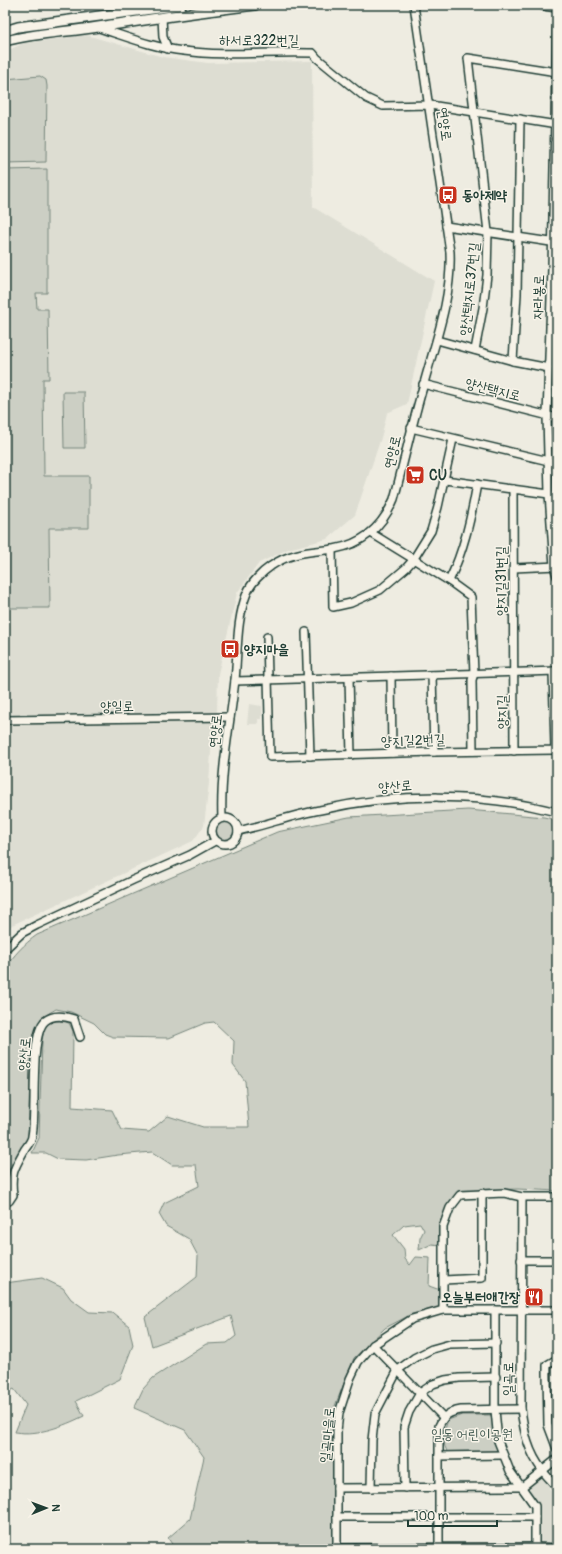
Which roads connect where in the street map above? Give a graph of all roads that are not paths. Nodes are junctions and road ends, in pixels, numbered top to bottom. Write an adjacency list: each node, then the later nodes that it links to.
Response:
1 (181, 5): 9 (main road)
2 (255, 5): 6 (main road)
3 (414, 5): 13 (street, 연양로)
4 (543, 5): 5 (main road)
5 (557, 7)
6 (162, 17): 8 (main road); 11 (street)
7 (557, 18): 12 (street, 자라봉로)
8 (97, 28): 10 (main road); 11 (street, 하서로322번길)
9 (5, 31)
10 (5, 41)
11 (168, 49): 13 (street, 하서로322번길)
12 (556, 72): 14 (street, 양산택지로37번길); 16 (street, 자라봉로)
13 (430, 104): 14 (street, 하서로322번길); 18 (street, 연양로)
14 (475, 111): 15 (street, 하서로322번길); 19 (street, 양산택지로37번길)
15 (520, 119): 16 (street, 하서로322번길); 20 (street)
16 (556, 125): 17 (street, 자라봉로)
17 (555, 199): 21 (street, 자라봉로)
18 (446, 226): 19 (street); 22 (street, 연양로)
19 (488, 232): 20 (street); 23 (street, 양산택지로37번길)
20 (518, 237): 21 (street); 24 (street)
21 (554, 243): 25 (street, 자라봉로)
22 (437, 340): 23 (street); 26 (street, 연양로)
23 (475, 350): 24 (street)
24 (513, 360): 25 (street)
25 (549, 368): 27 (street, 자라봉로)
26 (423, 384): 27 (street, 양산택지로); 29 (street, 연양로)
27 (547, 416): 28 (street, 양산택지로); 31 (street, 자라봉로)
28 (557, 418)
29 (411, 428): 30 (street); 37 (street, 연양로)
30 (453, 439): 31 (street); 33 (street)
31 (548, 461): 32 (street); 36 (street, 자라봉로)
32 (557, 463)
33 (444, 480): 34 (street); 39 (street)
34 (477, 484): 35 (street); 43 (street)
35 (513, 490): 36 (street); 41 (street, 양지길31번길)
36 (549, 494): 40 (street, 자라봉로)
37 (371, 533): 38 (street, 연양로); 39 (street)
38 (332, 549): 39 (street); 54 (street, 연양로)
39 (413, 560): 43 (street)
40 (556, 566): 41 (street); 42 (street, 자라봉로)
41 (514, 568): 47 (street, 양지길31번길)
42 (557, 576)
43 (449, 581): 48 (street, 양지길)
44 (306, 632): 52 (street)
45 (267, 636): 53 (street)
46 (555, 671): 47 (street); 58 (street, 양지길2번길)
47 (515, 673): 48 (street); 58 (street, 양지길)
48 (474, 674): 49 (street); 57 (street, 양지길)
49 (432, 675): 50 (street); 59 (street)
50 (391, 676): 51 (street); 60 (street)
51 (349, 678): 52 (street); 61 (street)
52 (308, 679): 53 (street); 62 (street)
53 (269, 680): 54 (street); 62 (street, 양지길2번길)
54 (235, 681): 55 (street, 연양로)
55 (230, 717): 56 (street, 양일로); 64 (street, 연양로)
56 (5, 720)
57 (473, 751): 58 (street, 양지길2번길); 59 (street, 양지길2번길)
58 (514, 751)
59 (434, 752): 60 (street, 양지길2번길)
60 (392, 753): 61 (street, 양지길2번길)
61 (351, 755): 62 (street, 양지길2번길)
62 (310, 756)
63 (557, 812): 65 (street, 양산로)
64 (222, 818): 65 (street); 66 (street)
65 (238, 831): 66 (street)
66 (215, 841): 67 (street)
67 (5, 949)
68 (80, 1037): 72 (street, 양산로)
69 (482, 1194): 70 (street); 75 (street); 75 (street)
70 (522, 1197): 71 (street); 73 (street, 일곡로)
71 (557, 1197)
72 (5, 1202)
73 (521, 1260): 74 (street); 78 (street, 일곡로)
74 (557, 1260)
75 (444, 1280): 76 (street)
76 (444, 1310): 77 (street, 일곡마을로); 81 (street, 일곡마을로)
77 (495, 1310): 78 (street, 일곡마을로); 80 (street)
78 (521, 1310): 79 (street, 일곡마을로); 86 (street, 일곡로)
79 (557, 1310)
80 (496, 1343): 83 (street); 84 (street)
81 (373, 1345): 83 (street); 97 (street, 일곡마을로)
82 (557, 1359): 89 (street)
83 (398, 1370): 85 (street); 98 (street)
84 (496, 1377): 85 (street); 87 (street)
85 (420, 1393): 88 (street); 99 (street)
86 (521, 1409): 87 (street); 94 (street, 일곡로)
87 (495, 1410): 88 (street); 91 (street)
88 (443, 1417): 92 (street)
89 (553, 1431): 90 (street)
90 (557, 1449)
91 (503, 1455): 92 (street); 96 (street)
92 (439, 1456): 95 (street)
93 (557, 1459): 94 (street)
94 (542, 1471): 96 (street); 100 (street, 일곡로)
95 (439, 1487): 96 (street); 99 (street); 103 (street)
96 (522, 1487): 102 (street)
97 (337, 1488): 98 (street); 101 (street, 일곡마을로)
98 (371, 1488): 99 (street)
99 (405, 1488)
100 (557, 1488)
101 (337, 1517): 103 (street); 104 (street, 일곡마을로)
102 (534, 1517): 103 (street); 106 (street)
103 (439, 1518): 105 (street)
104 (337, 1548): 105 (street, 일곡마을로)
105 (439, 1548): 106 (street, 일곡마을로)
106 (535, 1548): 107 (street, 일곡마을로)
107 (557, 1548)

